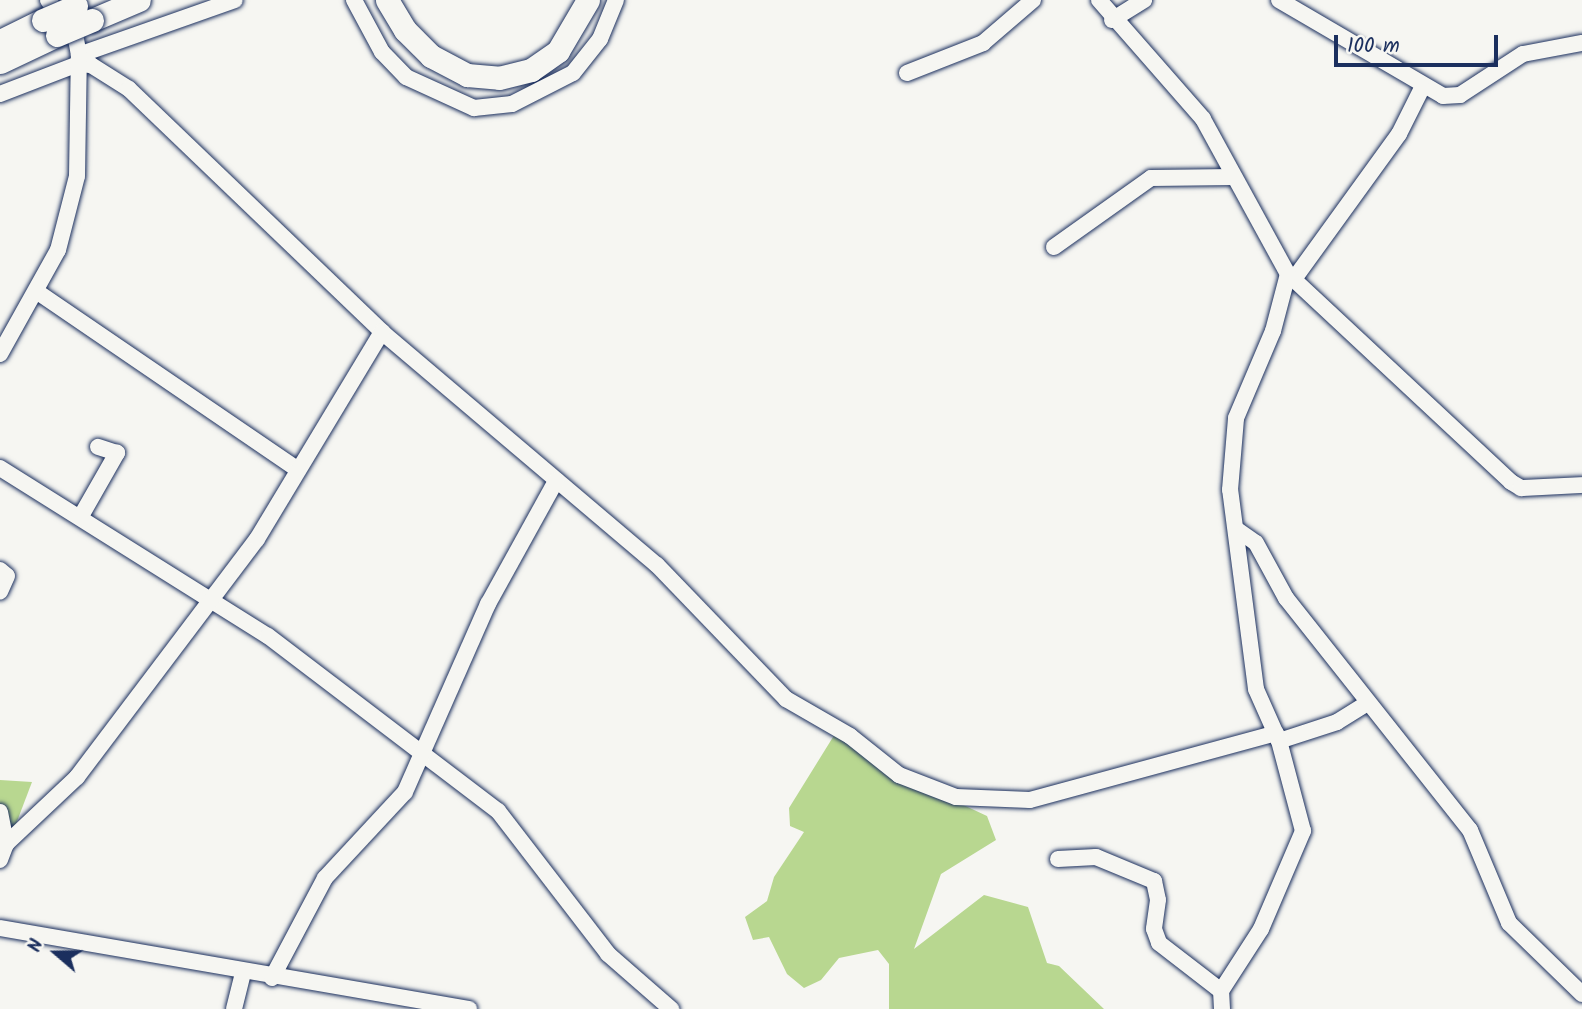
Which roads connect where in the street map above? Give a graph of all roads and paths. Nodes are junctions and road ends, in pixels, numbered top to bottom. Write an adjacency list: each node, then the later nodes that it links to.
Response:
1 (139, 0): 13 (highway)
2 (235, 0): 19 (street)
3 (354, 0): 8 (street)
4 (387, 0): 7 (highway)
5 (401, 0): 6 (highway)
6 (572, 0)
7 (588, 0)
8 (616, 0)
9 (1032, 0): 21 (street)
10 (1099, 0): 15 (street)
11 (1144, 0): 15 (street)
12 (1279, 0): 22 (street)
13 (86, 9): 14 (highway, bridge)
14 (47, 13): 16 (highway); 17 (highway); 19 (street); 20 (highway)
15 (1112, 20): 24 (street)
16 (0, 32)
17 (0, 41)
18 (1582, 43): 22 (street)
19 (78, 59): 23 (street); 27 (street); 28 (street)
20 (0, 62)
21 (907, 73)
22 (1422, 88): 26 (street)
23 (0, 94)
24 (1234, 177): 25 (street); 26 (street)
25 (1054, 247)
26 (1291, 277): 34 (street); 36 (street)
27 (36, 291): 29 (street); 32 (street)
28 (382, 332): 32 (street); 33 (street)
29 (0, 354)
30 (98, 447): 35 (street)
31 (0, 468): 35 (street)
32 (297, 469): 39 (street)
33 (556, 481): 41 (street); 42 (street)
34 (1582, 485)
35 (80, 516): 39 (street)
36 (1236, 529): 40 (street); 41 (street)
37 (0, 570): 38 (street)
38 (0, 592)
39 (209, 602): 42 (street); 44 (street)
40 (1368, 703): 41 (street); 51 (street)
41 (1277, 737): 50 (street)
42 (421, 755): 49 (street); 54 (street)
43 (0, 812): 44 (street)
44 (6, 844): 46 (street)
45 (1058, 859): 50 (street)
46 (0, 860)
47 (0, 928): 48 (street)
48 (243, 974): 49 (street); 52 (street)
49 (272, 978): 53 (street)
50 (1221, 990): 55 (street)
51 (1582, 995)
52 (234, 1009)
53 (469, 1009)
54 (671, 1009)
55 (1222, 1009)

